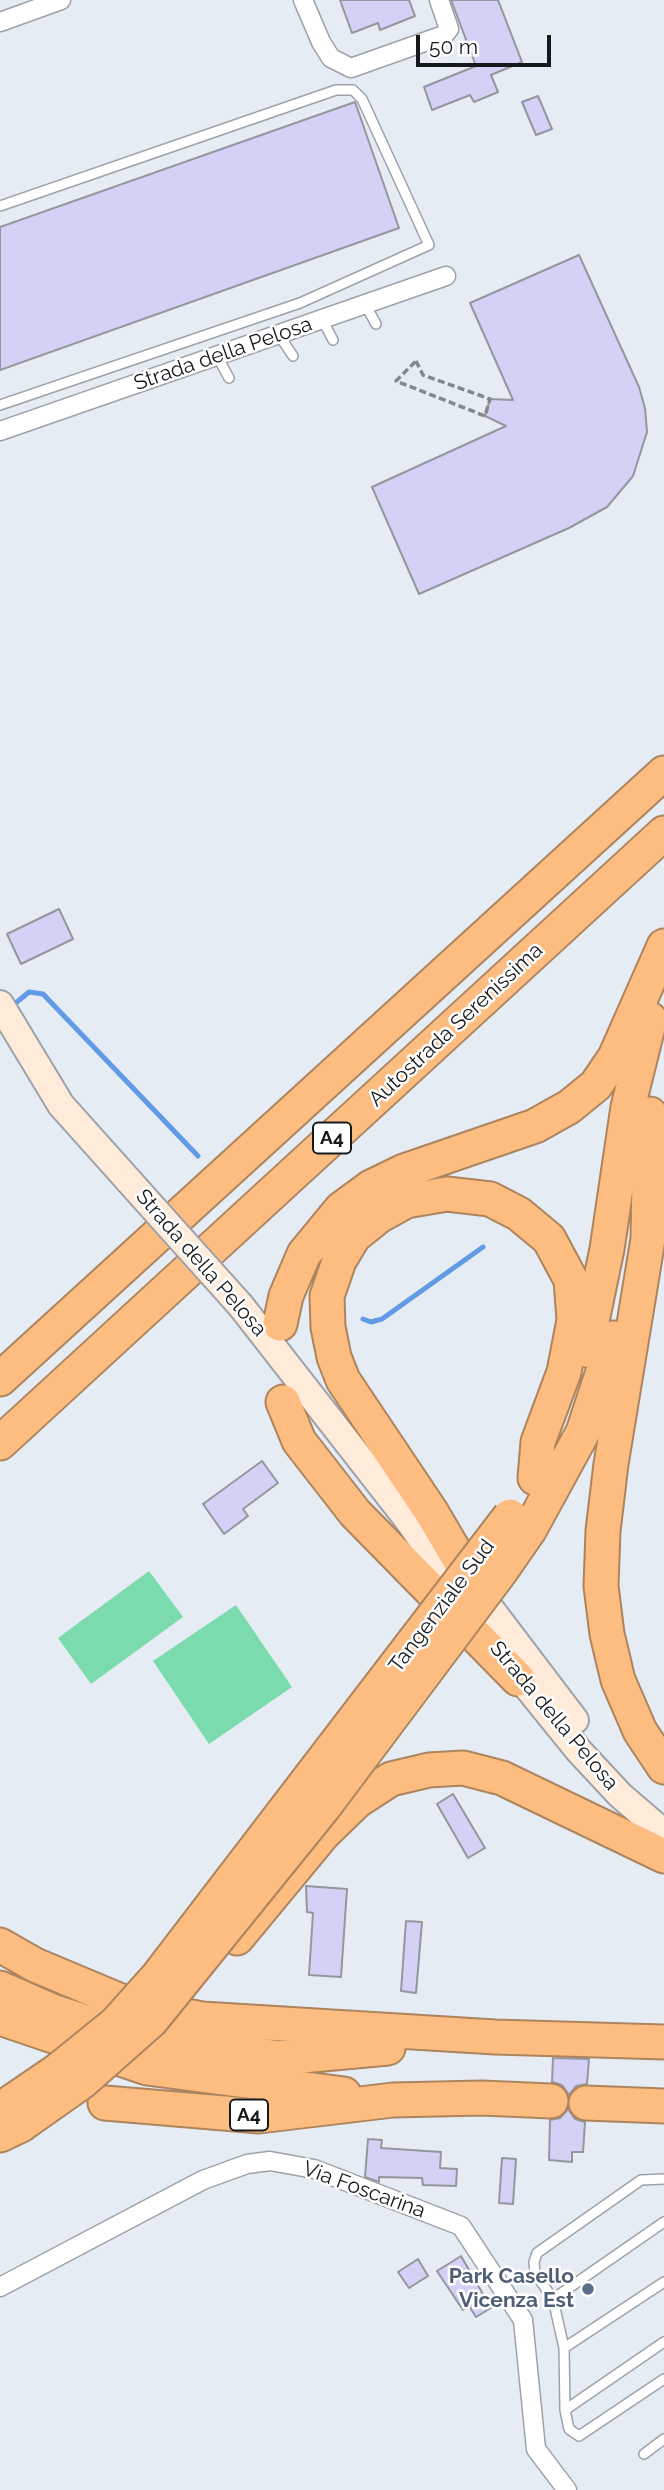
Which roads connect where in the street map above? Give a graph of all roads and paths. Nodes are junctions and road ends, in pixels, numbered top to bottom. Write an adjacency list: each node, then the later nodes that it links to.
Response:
1 (61, 0): 4 (street)
2 (303, 0): 3 (street)
3 (439, 0)
4 (0, 22)
5 (0, 206): 16 (lane)
6 (446, 276): 7 (street, Strada della Pelosa)
7 (365, 304): 8 (street, Strada della Pelosa); 9 (lane)
8 (322, 319): 10 (street, Strada della Pelosa); 11 (lane)
9 (376, 324)
10 (279, 335): 12 (street, Strada della Pelosa); 13 (lane)
11 (333, 340)
12 (217, 356): 14 (lane); 17 (street, Strada della Pelosa)
13 (293, 356)
14 (229, 378)
15 (490, 399): 15 (path)
16 (0, 405)
17 (0, 431)
18 (664, 773): 26 (highway, A4)
19 (664, 833): 25 (highway, Autostrada Serenissima / A4)
20 (664, 946): 27 (highway)
21 (664, 980): 33 (highway, Tangenziale Sud)
22 (0, 1004): 34 (street, Strada della Pelosa, bridge)
23 (664, 1053): 24 (highway, Tangenziale Sud)
24 (650, 1114): 35 (highway, Tangenziale Sud); 38 (highway)
25 (267, 1198): 31 (highway, Autostrada Serenissima / A4); 32 (highway)
26 (149, 1243): 28 (highway); 29 (highway, A4)
27 (280, 1324)
28 (0, 1374)
29 (0, 1380)
30 (284, 1402): 37 (highway)
31 (0, 1443)
32 (0, 1459)
33 (534, 1478): 35 (highway, Tangenziale Sud); 36 (highway)
34 (408, 1520): 36 (street, Strada della Pelosa); 37 (street, Strada della Pelosa)
35 (520, 1522): 44 (highway, Tangenziale Sud, bridge); 54 (highway, Tangenziale Sud, bridge)
36 (476, 1588): 39 (street, Tangenziale Sud)
37 (518, 1679): 41 (street, Strada della Pelosa)
38 (664, 1767)
39 (620, 1773): 40 (street, Strada della Pelosa)
40 (664, 1814)
41 (664, 1833)
42 (664, 1856): 44 (highway)
43 (0, 1945): 47 (highway)
44 (193, 1971): 54 (highway, Tangenziale Sud, bridge)
45 (0, 1988): 47 (highway)
46 (0, 2018): 49 (highway)
47 (495, 2037): 48 (highway)
48 (664, 2042)
49 (393, 2100): 50 (highway, A4); 51 (highway, A4)
50 (551, 2101)
51 (105, 2103)
52 (586, 2103): 53 (highway)
53 (664, 2106)
54 (5, 2112)
55 (664, 2179): 59 (lane)
56 (664, 2222): 59 (lane)
57 (664, 2282): 61 (lane)
58 (0, 2287): 66 (street, Via Foscarina)
59 (553, 2299): 61 (lane)
60 (664, 2342): 63 (lane)
61 (564, 2348): 63 (lane)
62 (664, 2379): 63 (lane)
63 (565, 2410)
64 (664, 2440): 65 (lane)
65 (644, 2454)
66 (567, 2490)

